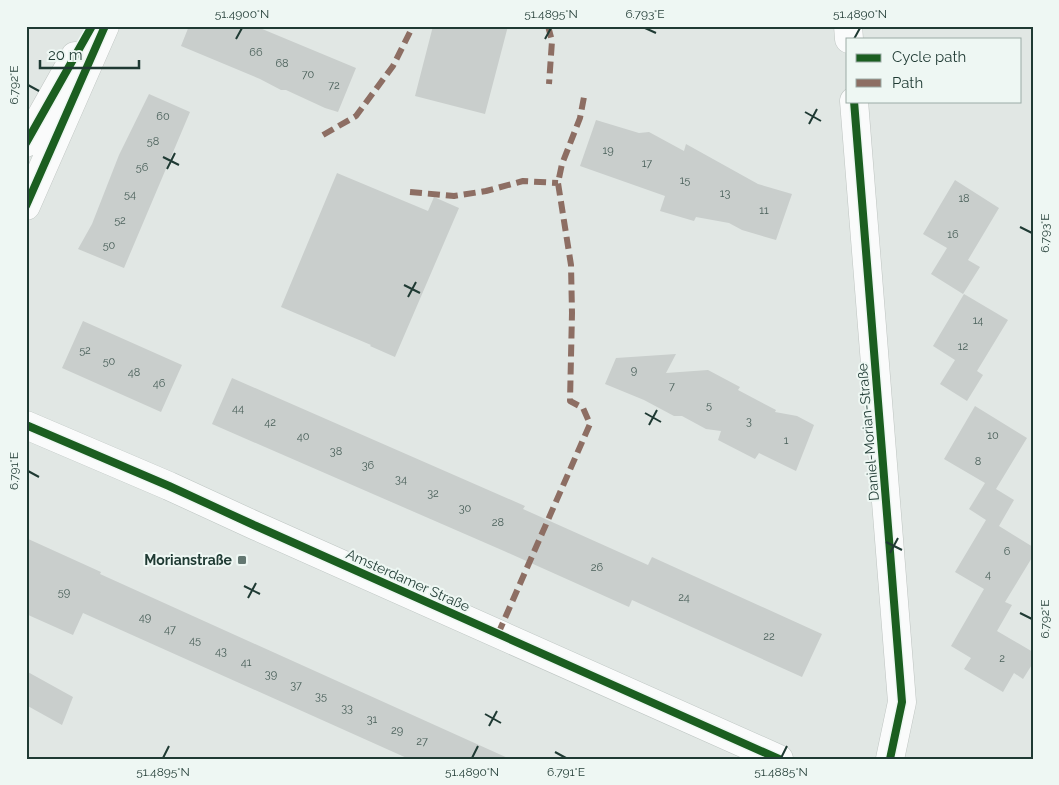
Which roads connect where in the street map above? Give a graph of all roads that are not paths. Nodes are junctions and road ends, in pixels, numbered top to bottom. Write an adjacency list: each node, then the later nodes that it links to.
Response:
1 (92, 26): 4 (street)
2 (105, 26): 5 (street)
3 (854, 102): 8 (street, Daniel-Morian-Straße)
4 (26, 143)
5 (26, 206)
6 (26, 425): 7 (street, Amsterdamer Straße)
7 (779, 759)
8 (890, 759)

